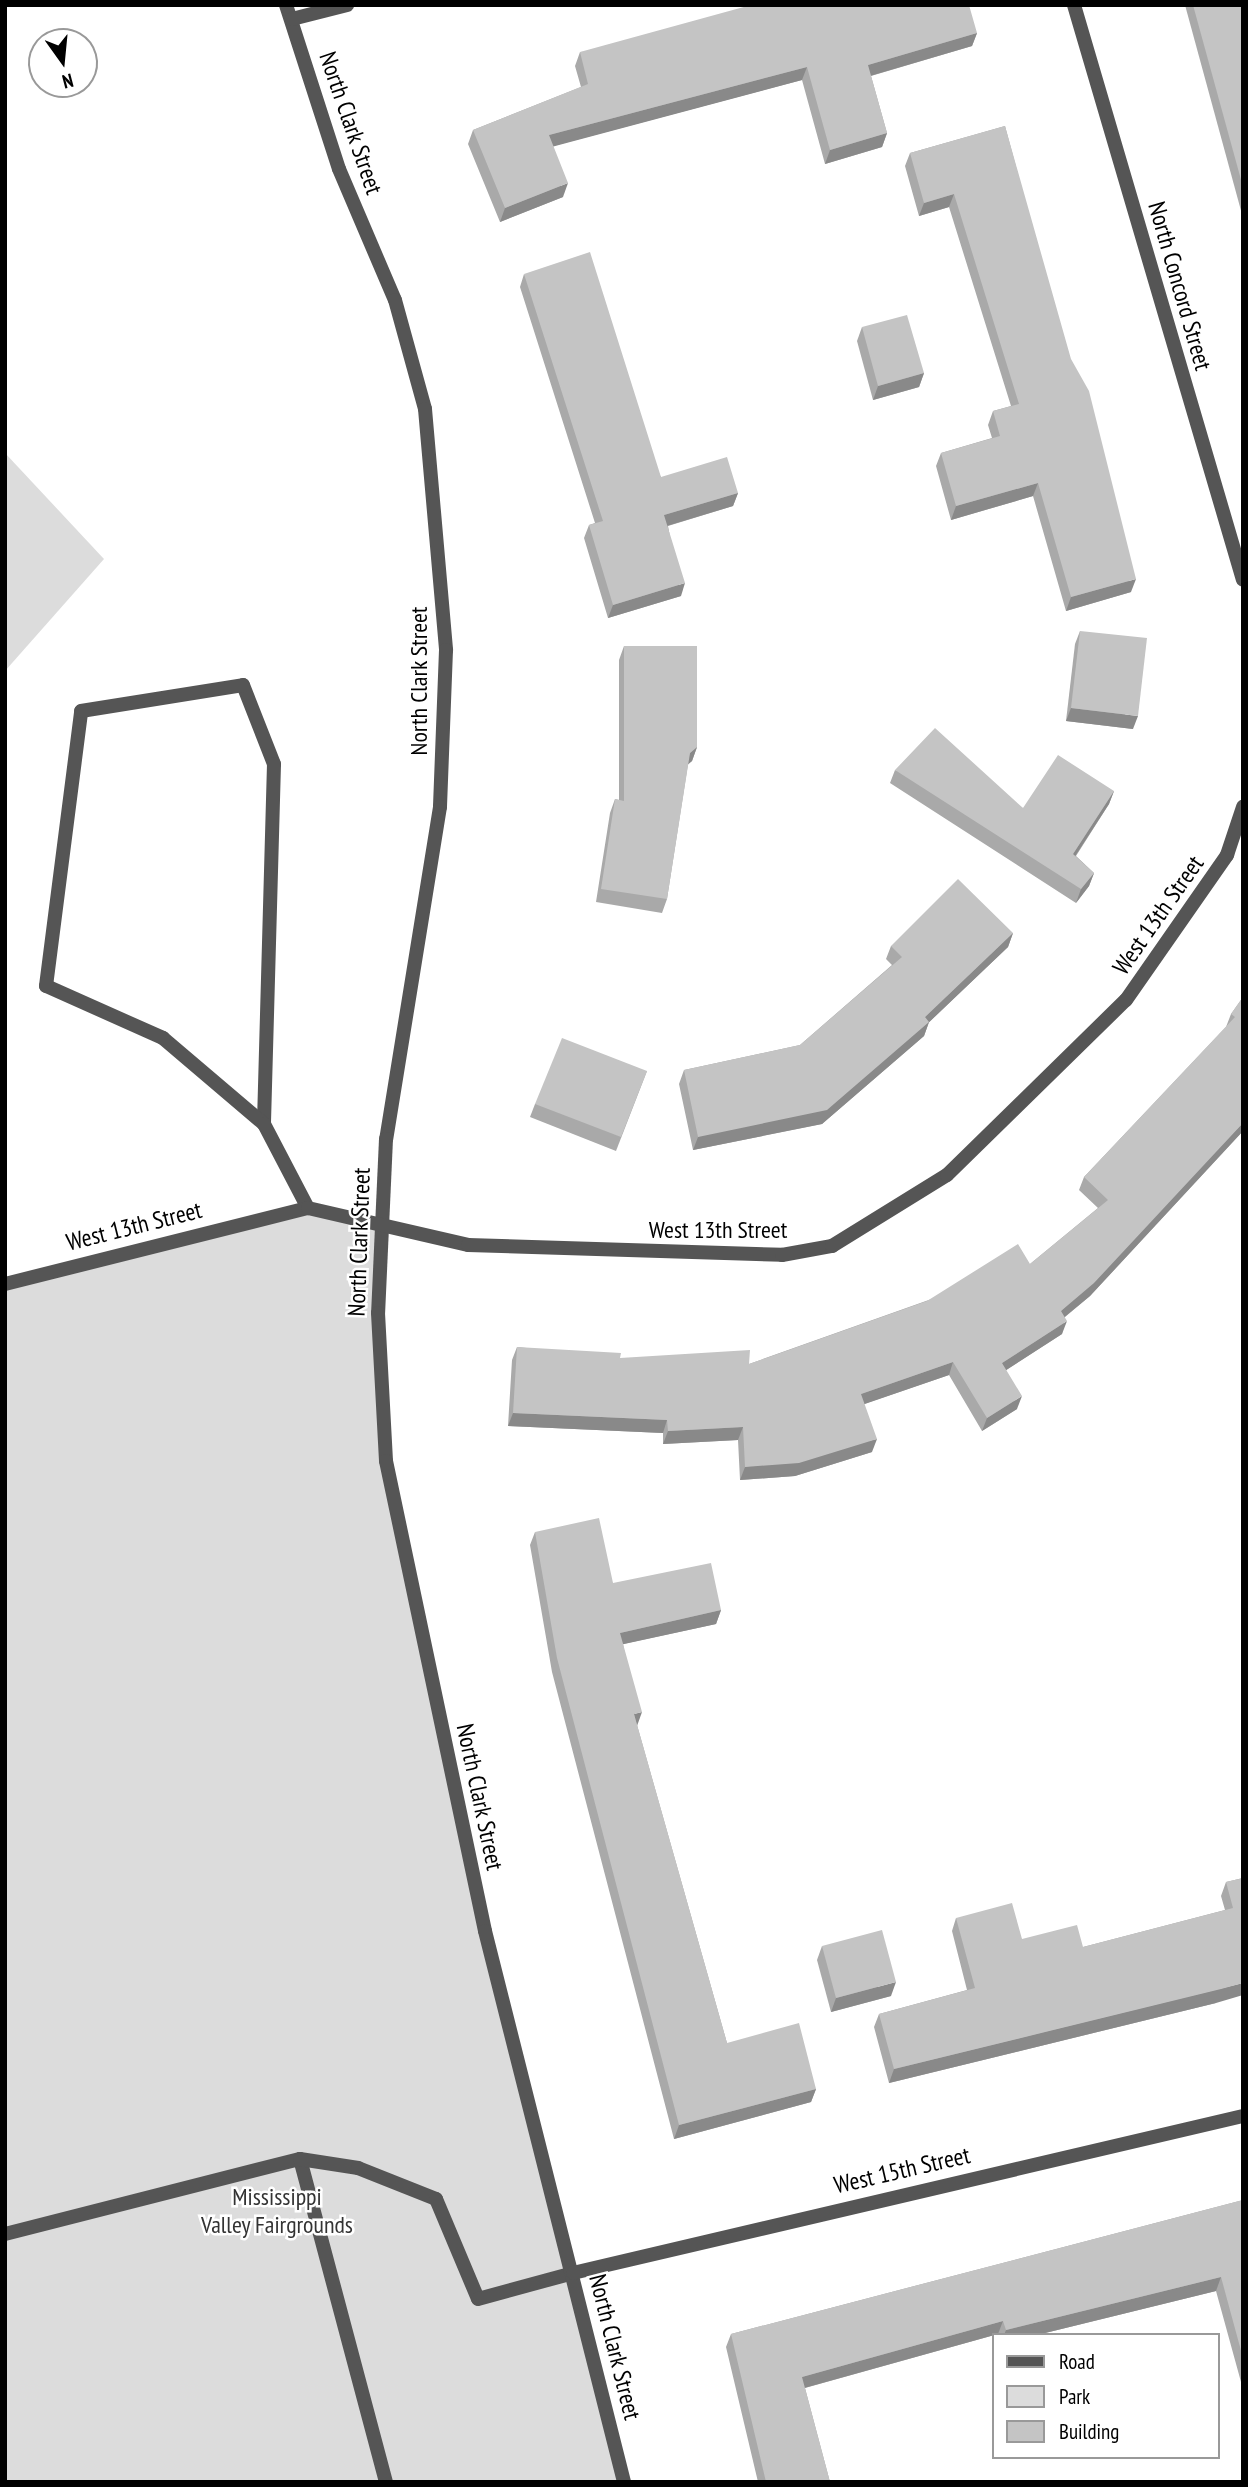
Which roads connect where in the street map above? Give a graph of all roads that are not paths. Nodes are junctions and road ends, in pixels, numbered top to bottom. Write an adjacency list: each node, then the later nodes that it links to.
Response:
1 (347, 5): 3 (street)
2 (1074, 5): 4 (street, North Concord Street)
3 (289, 12): 8 (street, North Clark Street)
4 (1243, 580)
5 (1243, 807): 8 (street, West 13th Street)
6 (264, 1124): 6 (street); 7 (street)
7 (308, 1209): 8 (street, West 13th Street); 9 (street, West 13th Street)
8 (382, 1227): 13 (street, North Clark Street)
9 (5, 1283)
10 (1243, 2116): 13 (street, West 15th Street)
11 (300, 2159): 12 (street); 13 (street, West 15th Street); 14 (street)
12 (5, 2234)
13 (573, 2273): 15 (street, North Clark Street)
14 (386, 2482)
15 (624, 2482)

